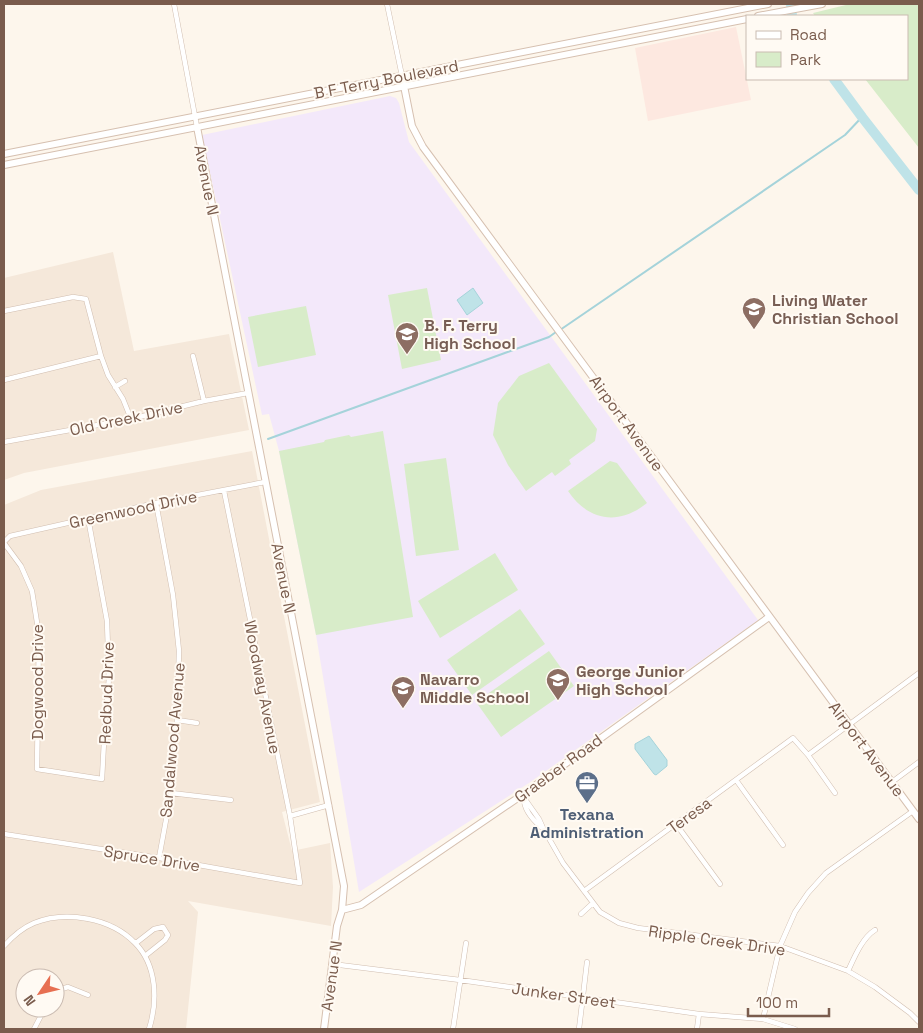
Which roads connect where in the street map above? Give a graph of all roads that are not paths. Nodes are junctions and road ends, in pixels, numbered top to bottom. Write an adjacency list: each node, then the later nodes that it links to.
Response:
1 (174, 4): 9 (street)
2 (387, 4): 7 (street, Airport Avenue)
3 (768, 4): 7 (street, B F Terry Boulevard)
4 (822, 4): 5 (street)
5 (763, 15)
6 (746, 18): 8 (street, B F Terry Boulevard)
7 (402, 76): 8 (street, Airport Avenue); 9 (street, B F Terry Boulevard)
8 (404, 86): 10 (street, B F Terry Boulevard); 28 (street, Airport Avenue)
9 (195, 116): 10 (street); 11 (street, B F Terry Boulevard)
10 (196, 127): 12 (street, B F Terry Boulevard); 19 (street, Avenue N)
11 (4, 154)
12 (4, 165)
13 (4, 311): 14 (street)
14 (101, 356): 16 (street); 18 (street)
15 (193, 356): 20 (street)
16 (4, 380)
17 (125, 381): 18 (street)
18 (115, 387): 21 (street)
19 (248, 392): 20 (street, Old Creek Drive); 23 (street, Avenue N)
20 (204, 401): 21 (street, Old Creek Drive)
21 (131, 419): 22 (street, Old Creek Drive)
22 (4, 442)
23 (265, 482): 24 (street, Greenwood Drive); 42 (street, Avenue N)
24 (224, 490): 25 (street, Greenwood Drive); 44 (street, Woodway Avenue)
25 (156, 503): 26 (street, Greenwood Drive); 30 (street, Sandalwood Avenue)
26 (88, 518): 27 (street, Greenwood Drive); 35 (street, Redbud Drive)
27 (4, 543): 35 (street, Dogwood Drive)
28 (770, 617): 32 (street, Airport Avenue); 40 (street, Graeber Road)
29 (919, 673): 32 (street)
30 (177, 720): 31 (street); 38 (street, Sandalwood Avenue)
31 (197, 723)
32 (849, 726): 33 (street); 37 (street, Airport Avenue)
33 (808, 754): 36 (street, Teresa); 39 (street)
34 (919, 762): 37 (street)
35 (37, 769)
36 (736, 780): 46 (street, Teresa); 48 (street)
37 (892, 782): 43 (street, Airport Avenue)
38 (171, 792): 41 (street); 49 (street, Sandalwood Avenue)
39 (835, 793)
40 (523, 797): 52 (street, Ripple Creek Drive); 54 (street, Graeber Road)
41 (231, 800)
42 (329, 805): 44 (street); 54 (street, Avenue N)
43 (913, 811): 45 (street, Airport Avenue); 60 (street)
44 (290, 816): 50 (street, Woodway Avenue)
45 (919, 819)
46 (676, 824): 51 (street); 52 (street, Teresa)
47 (4, 834): 49 (street, Spruce Drive)
48 (783, 845)
49 (159, 858): 50 (street, Spruce Drive)
50 (300, 883)
51 (720, 884)
52 (584, 891): 53 (street, Ripple Creek Drive)
53 (593, 903): 55 (street); 60 (street, Ripple Creek Drive)
54 (342, 910): 63 (street, Avenue N)
55 (581, 914)
56 (875, 930): 64 (street)
57 (466, 943): 65 (street)
58 (136, 944): 59 (street); 61 (street); 61 (street)
59 (4, 946)
60 (780, 946): 64 (street, Ripple Creek Drive); 70 (street)
61 (145, 956): 72 (street)
62 (587, 962): 68 (street)
63 (332, 964): 65 (street, Junker Street); 73 (street, Avenue N)
64 (848, 971): 71 (street, Ripple Creek Drive)
65 (460, 980): 68 (street, Junker Street); 74 (street)
66 (65, 988): 67 (street)
67 (88, 995)
68 (583, 998): 69 (street, Junker Street); 75 (street)
69 (699, 1014): 70 (street, Junker Street); 76 (street)
70 (763, 1019): 77 (street, Junker Street)
71 (919, 1022)
72 (149, 1029)
73 (324, 1029)
74 (453, 1029)
75 (579, 1029)
76 (697, 1029)
77 (795, 1029)

